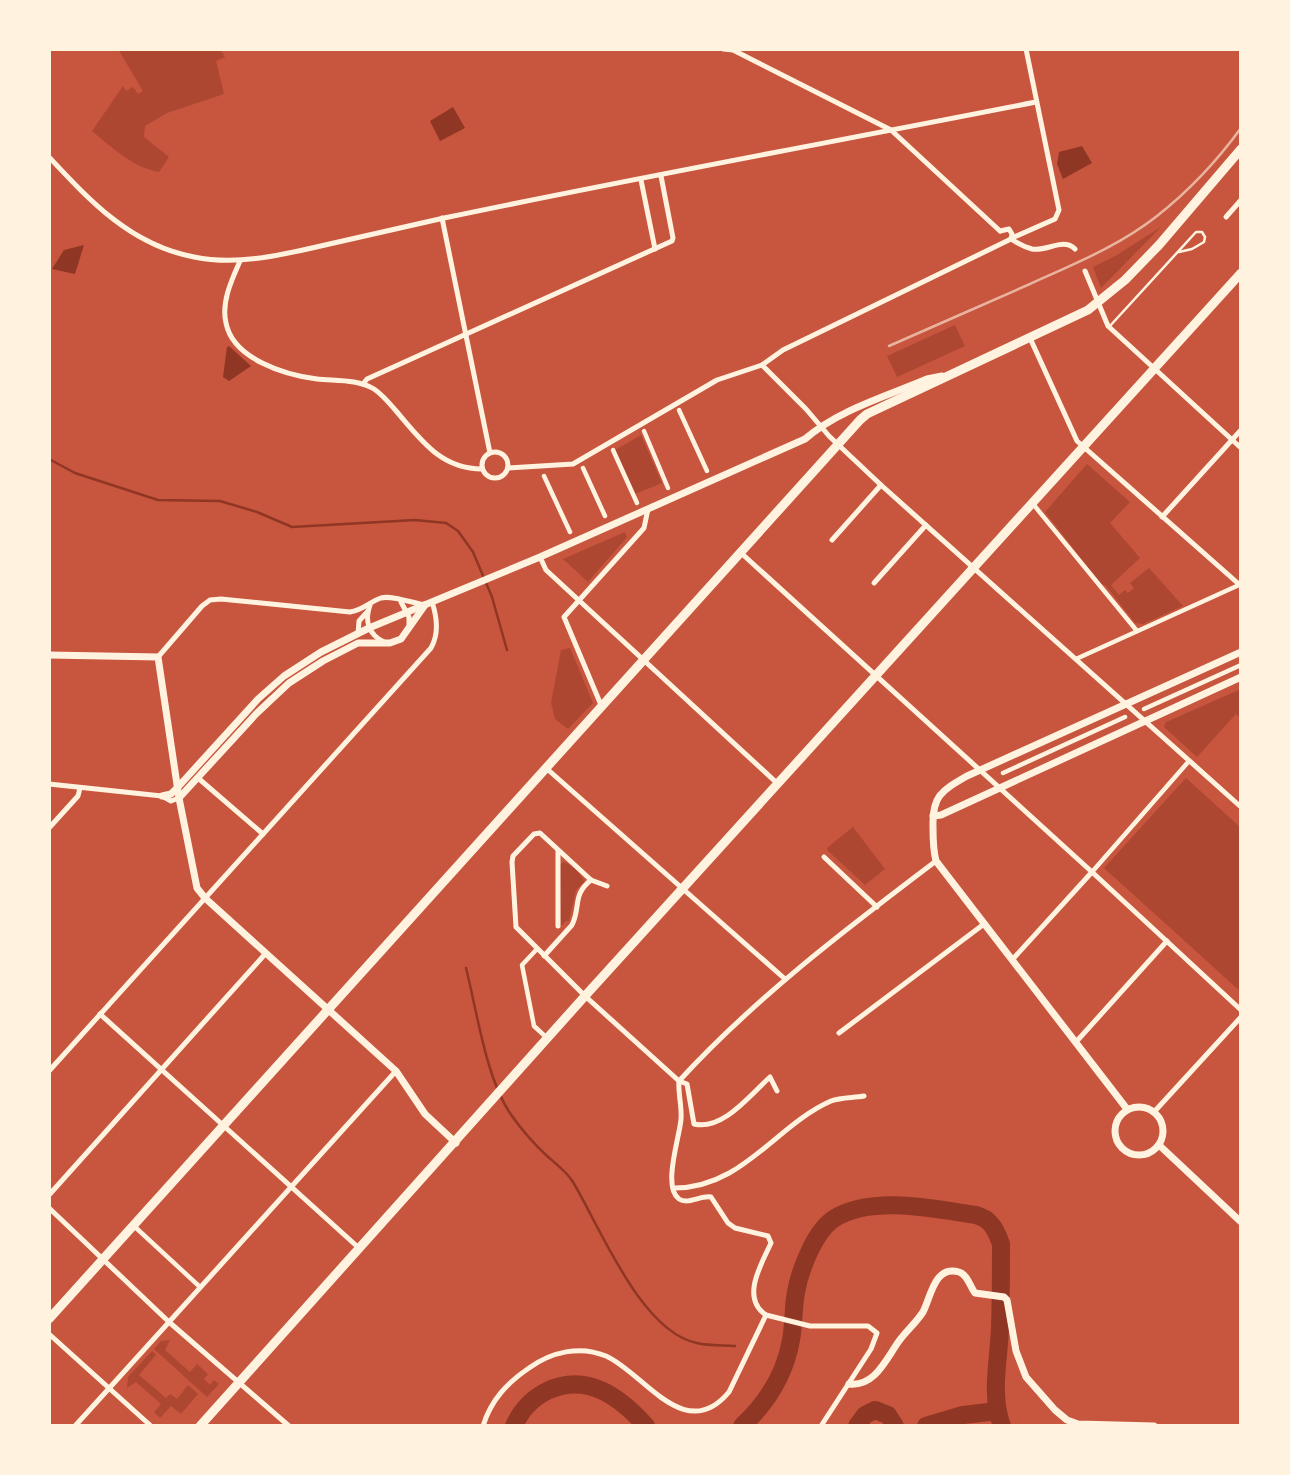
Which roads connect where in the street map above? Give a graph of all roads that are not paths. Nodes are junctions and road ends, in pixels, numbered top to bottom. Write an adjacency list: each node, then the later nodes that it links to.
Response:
1 (723, 49): 3 (street)
2 (1026, 49): 4 (street)
3 (733, 50): 5 (street)
4 (1036, 102): 5 (street); 14 (street)
5 (891, 130): 8 (street); 13 (street)
6 (1241, 149): 24 (main road)
7 (49, 157): 19 (street)
8 (661, 176): 9 (street); 16 (street)
9 (640, 180): 12 (street); 16 (street)
10 (1241, 200): 11 (street)
11 (1226, 217)
12 (442, 218): 19 (street); 23 (street)
13 (1000, 231): 14 (street); 15 (street)
14 (1011, 239): 15 (street); 17 (street)
15 (1004, 242): 25 (street)
16 (655, 249): 23 (street)
17 (1075, 249)
18 (1179, 251): 18 (lane); 22 (lane)
19 (240, 261): 28 (street)
20 (1085, 271): 22 (street)
21 (1240, 276): 26 (main road)
22 (1109, 327): 26 (street)
23 (467, 333): 28 (street); 38 (street)
24 (1030, 338): 27 (main road); 35 (street)
25 (762, 365): 30 (street); 39 (street)
26 (1154, 369): 33 (street); 35 (main road)
27 (947, 376): 30 (street); 34 (main road)
28 (363, 384): 41 (street)
29 (679, 410): 42 (street)
30 (820, 426): 34 (street); 48 (street)
31 (1241, 430): 33 (street)
32 (644, 431): 45 (street)
33 (1232, 440): 36 (street); 50 (street)
34 (837, 444): 44 (street); 54 (main road)
35 (1084, 447): 47 (main road); 50 (street)
36 (1241, 448)
37 (613, 450): 46 (street)
38 (490, 453): 39 (street); 41 (street)
39 (508, 468): 41 (street)
40 (583, 468): 49 (street)
41 (482, 469)
42 (707, 471)
43 (544, 476): 52 (street)
44 (881, 485): 51 (street); 53 (street)
45 (668, 488)
46 (637, 503)
47 (1032, 504): 56 (main road); 66 (street)
48 (648, 509): 55 (street); 60 (street)
49 (605, 516)
50 (1163, 517): 58 (street)
51 (926, 525): 56 (street); 57 (street)
52 (570, 532)
53 (832, 540)
54 (740, 552): 72 (main road); 75 (street)
55 (540, 556): 60 (street); 61 (street)
56 (974, 568): 73 (street); 75 (main road)
57 (874, 583)
58 (1240, 585): 66 (street)
59 (399, 600): 61 (street); 62 (street); 63 (street)
60 (579, 600): 72 (street); 78 (street)
61 (429, 604): 63 (street); 65 (street); 97 (street)
62 (369, 608): 64 (street); 67 (street); 71 (street)
63 (407, 611): 64 (street); 65 (street)
64 (369, 628): 67 (street); 68 (street)
65 (408, 630): 68 (street)
66 (1137, 631): 73 (street)
67 (358, 634): 89 (street)
68 (384, 642): 86 (street)
69 (1241, 652): 77 (street)
70 (49, 655): 71 (street)
71 (158, 657): 89 (street)
72 (643, 659): 78 (main road); 87 (street)
73 (1076, 659): 77 (street)
74 (1241, 665): 79 (street)
75 (877, 675): 84 (street); 87 (main road)
76 (1241, 677): 81 (street)
77 (1126, 704): 81 (street); 84 (street)
78 (601, 705): 83 (main road)
79 (1144, 709)
80 (1125, 717): 85 (street)
81 (1144, 721): 82 (street); 90 (street)
82 (1189, 761): 94 (street); 101 (street)
83 (546, 768): 104 (street); 116 (main road)
84 (980, 770): 90 (street); 95 (street)
85 (1003, 773)
86 (198, 778): 93 (street); 97 (street)
87 (778, 783): 104 (main road)
88 (49, 784): 91 (street)
89 (178, 787): 92 (street); 93 (street)
90 (1000, 787): 95 (street); 101 (street)
91 (80, 788): 92 (street); 96 (street)
92 (162, 796): 93 (street)
93 (179, 798): 105 (street)
94 (1241, 807)
95 (933, 816): 100 (street)
96 (49, 828)
97 (263, 834): 105 (street)
98 (558, 851): 102 (street); 108 (street); 110 (street)
99 (824, 857): 106 (street)
100 (936, 861): 106 (street); 107 (street)
101 (1093, 872): 109 (street); 113 (street)
102 (591, 880): 103 (street); 112 (street)
103 (607, 887)
104 (683, 888): 114 (street); 115 (main road)
105 (205, 898): 111 (street); 118 (street)
106 (877, 907): 114 (street)
107 (985, 923): 113 (street); 120 (street)
108 (558, 926)
109 (1167, 941): 117 (street); 122 (street)
110 (537, 949): 112 (street); 121 (street)
111 (266, 953): 116 (street); 123 (street)
112 (544, 956): 115 (street)
113 (1012, 960): 122 (street)
114 (785, 979): 126 (street)
115 (585, 996): 121 (main road); 126 (street)
116 (328, 1010): 125 (street); 131 (main road)
117 (1241, 1010)
118 (100, 1014): 123 (street); 124 (street)
119 (1241, 1017): 130 (street)
120 (839, 1033)
121 (545, 1041): 132 (main road)
122 (1076, 1042): 129 (street)
123 (162, 1070): 131 (street); 136 (street)
124 (49, 1071)
125 (396, 1071): 132 (street); 134 (street)
126 (679, 1081): 127 (street); 135 (street)
127 (777, 1091)
128 (863, 1096): 135 (street)
129 (1127, 1110): 130 (street); 133 (street)
130 (1154, 1112): 133 (street)
131 (223, 1125): 134 (street); 139 (main road)
132 (456, 1143): 140 (main road)
133 (1159, 1145): 138 (street)
134 (291, 1186): 140 (street); 142 (street)
135 (673, 1188): 143 (street)
136 (49, 1195)
137 (49, 1208): 141 (street)
138 (1241, 1221)
139 (134, 1226): 141 (main road); 142 (street)
140 (360, 1249): 147 (main road)
141 (103, 1260): 144 (main road); 145 (street)
142 (200, 1287): 145 (street)
143 (766, 1315): 148 (street); 154 (street)
144 (49, 1319)
145 (169, 1322): 147 (street); 149 (street)
146 (49, 1334): 149 (street)
147 (240, 1383): 152 (main road); 153 (street)
148 (849, 1384): 155 (street); 156 (street)
149 (109, 1388): 150 (street); 151 (street)
150 (75, 1426)
151 (151, 1426)
152 (200, 1426)
153 (289, 1426)
154 (483, 1426)
155 (821, 1426)
156 (1154, 1426)

